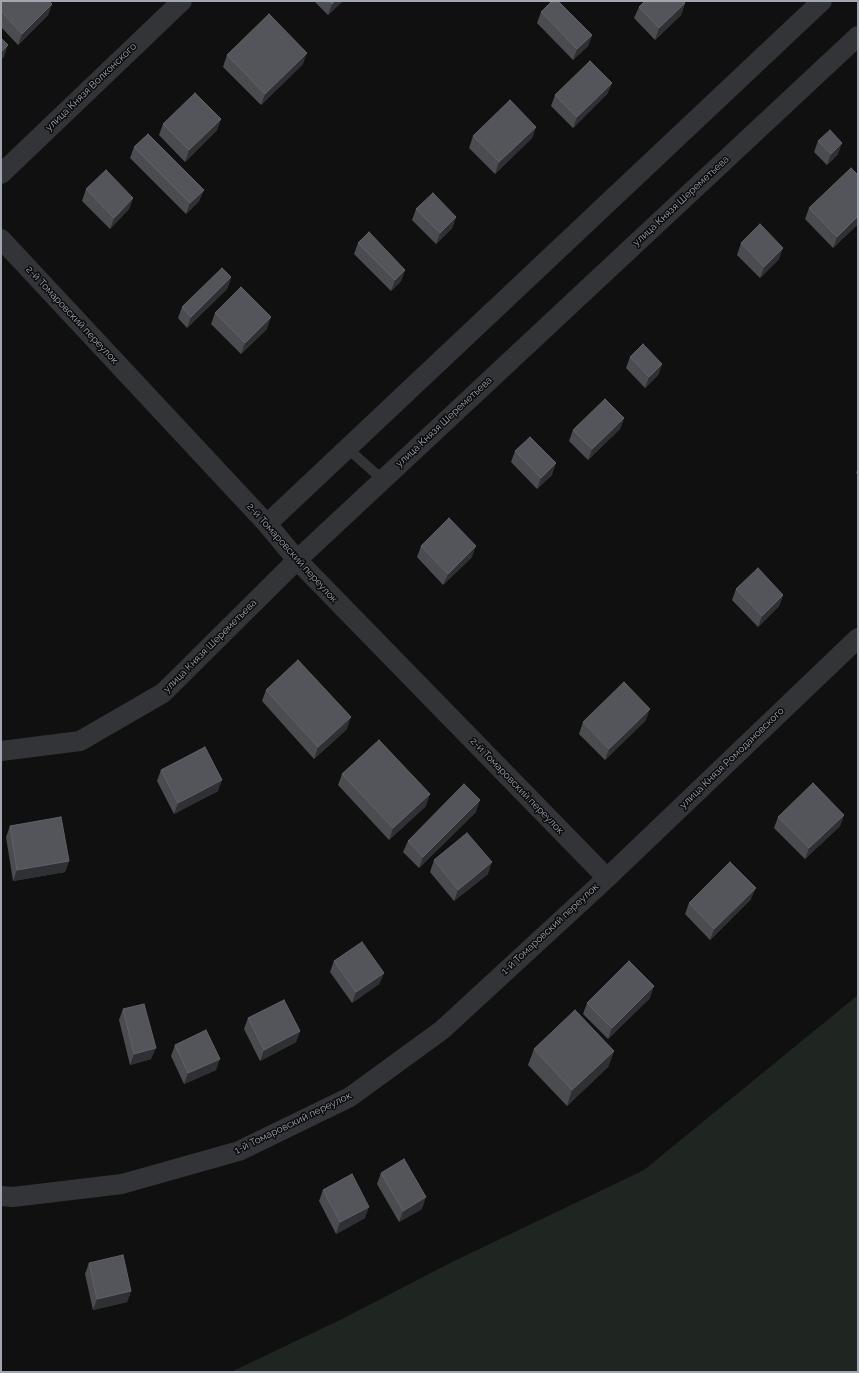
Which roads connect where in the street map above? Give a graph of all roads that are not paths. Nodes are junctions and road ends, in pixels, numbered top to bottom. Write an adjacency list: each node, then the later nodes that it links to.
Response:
1 (182, 1): 4 (street, улица Князя Волконского)
2 (822, 1): 6 (street)
3 (858, 36): 7 (street, улица Князя Шереметьева)
4 (1, 174)
5 (1, 239): 8 (street, 2-й Томаровский переулок)
6 (347, 448): 7 (lane); 8 (street)
7 (383, 480): 9 (street, улица Князя Шереметьева)
8 (266, 524): 9 (street, 2-й Томаровский переулок)
9 (296, 560): 11 (street, улица Князя Шереметьева); 12 (street, 2-й Томаровский переулок)
10 (858, 638): 12 (street, улица Князя Ромодановского)
11 (1, 752)
12 (607, 878): 13 (street, 1-й Томаровский переулок)
13 (1, 1196)

